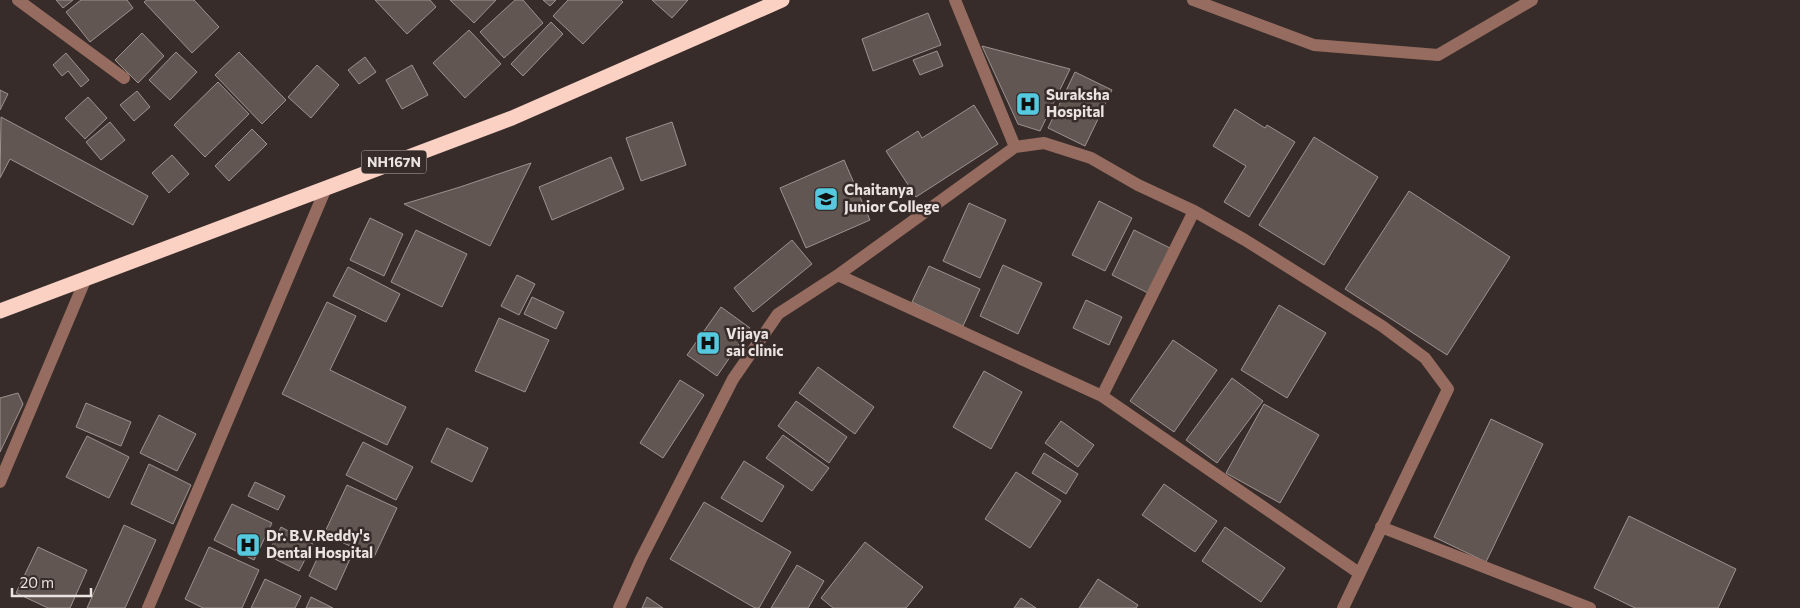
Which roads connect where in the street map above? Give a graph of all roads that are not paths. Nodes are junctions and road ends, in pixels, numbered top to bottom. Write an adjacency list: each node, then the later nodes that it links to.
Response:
1 (18, 0): 6 (street)
2 (782, 0): 8 (highway, NH167N)
3 (955, 0): 7 (street)
4 (1193, 0): 5 (street)
5 (1532, 0)
6 (124, 78)
7 (1015, 147): 9 (street); 10 (street)
8 (326, 188): 11 (highway, NH167N); 17 (street)
9 (1194, 211): 13 (street); 15 (street)
10 (838, 275): 13 (street); 18 (street)
11 (86, 278): 12 (highway, NH167N); 14 (street)
12 (0, 311)
13 (1102, 396): 16 (street)
14 (0, 482)
15 (1381, 527): 16 (street); 20 (street)
16 (1359, 573): 19 (street)
17 (148, 608)
18 (619, 608)
19 (1343, 608)
20 (1590, 608)

